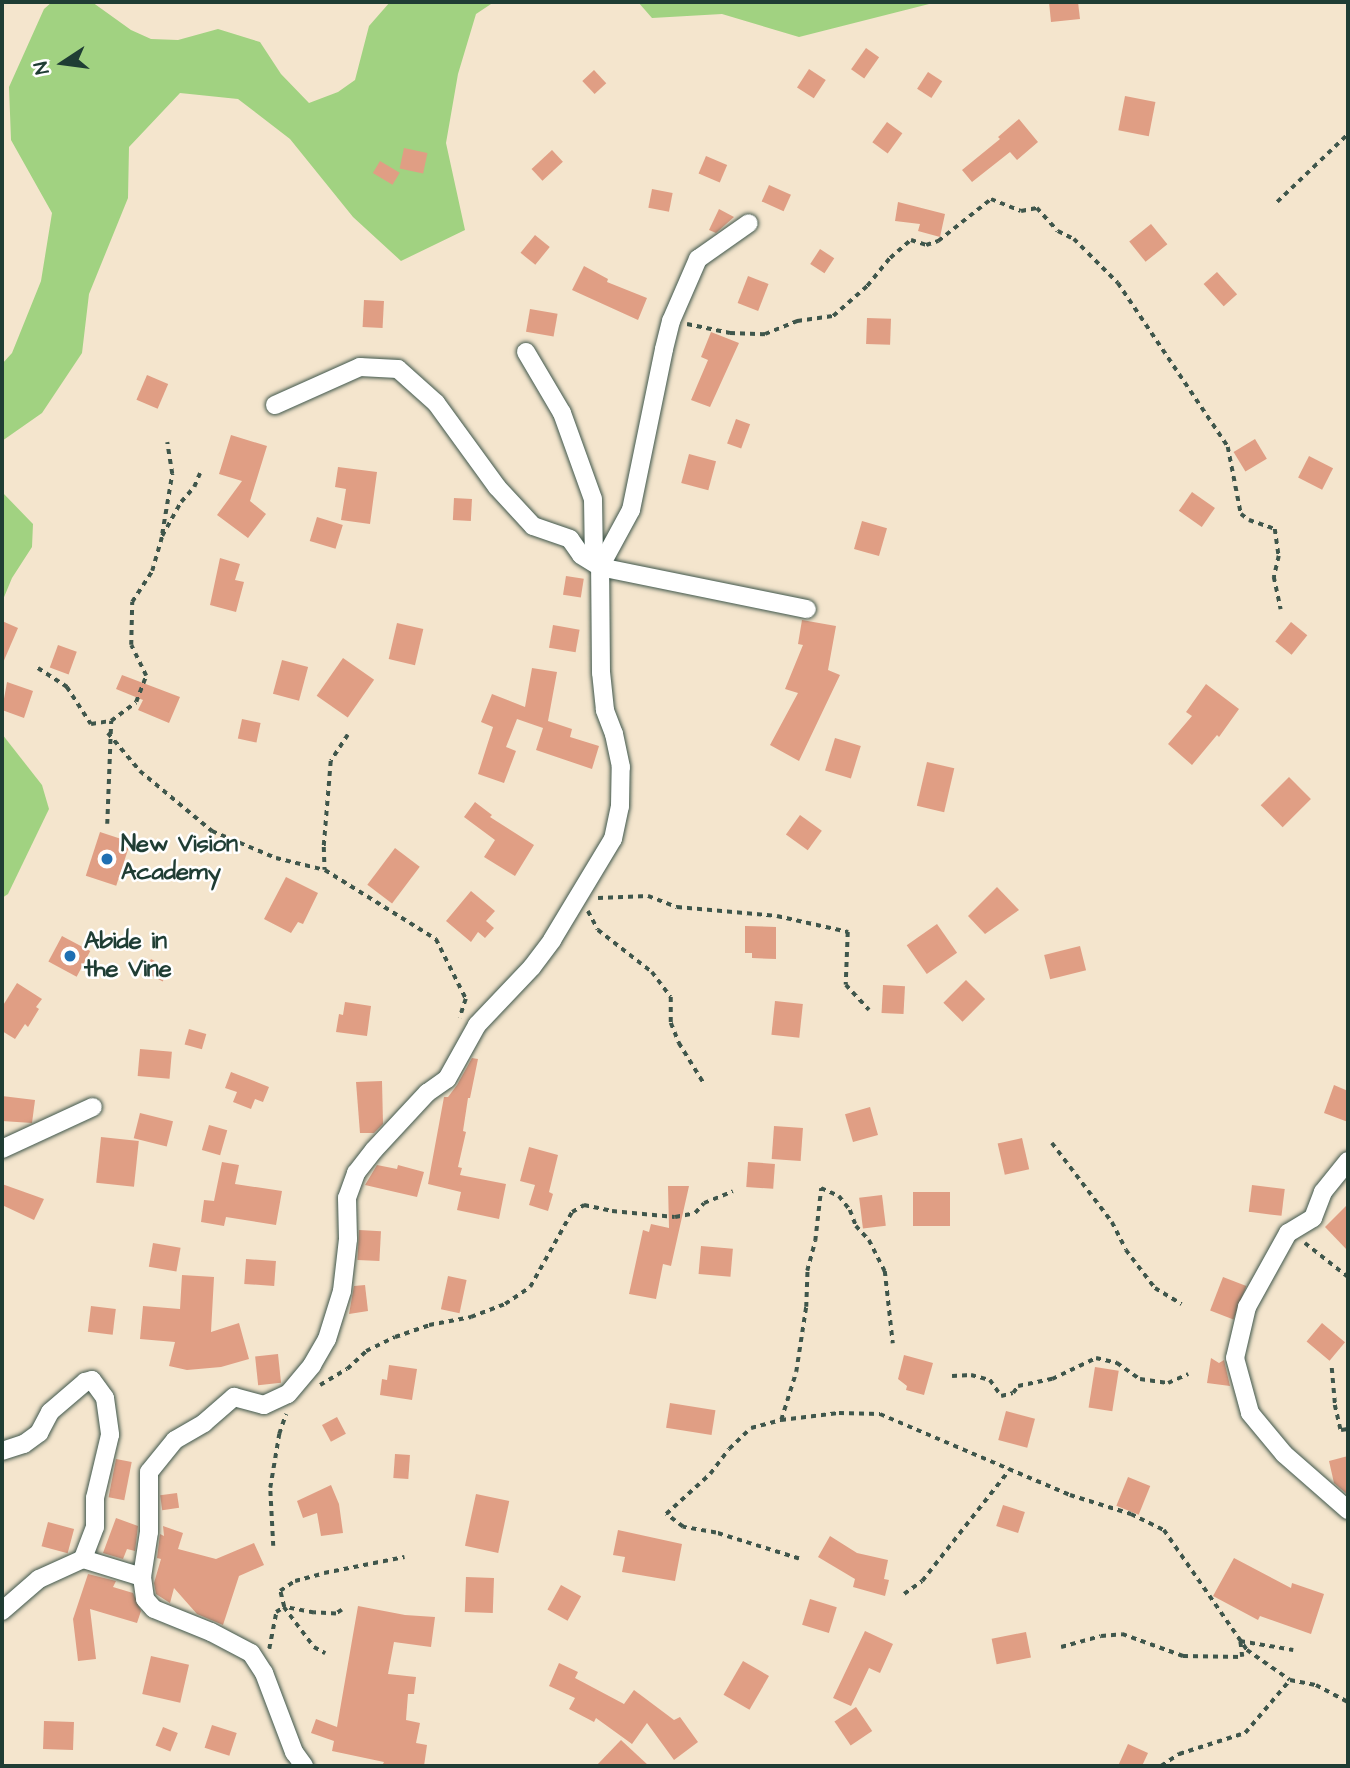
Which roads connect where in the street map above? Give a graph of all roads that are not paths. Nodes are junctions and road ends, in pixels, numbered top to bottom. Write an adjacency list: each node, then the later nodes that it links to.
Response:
1 (750, 223): 4 (street)
2 (526, 352): 4 (street)
3 (275, 405): 4 (street)
4 (597, 565): 5 (street); 12 (street)
5 (807, 609)
6 (93, 1107): 7 (street)
7 (2, 1149)
8 (1348, 1161): 10 (street)
9 (2, 1451): 11 (street)
10 (1348, 1510)
11 (83, 1559): 12 (street); 13 (street)
12 (142, 1577): 14 (street)
13 (2, 1611)
14 (304, 1766)

